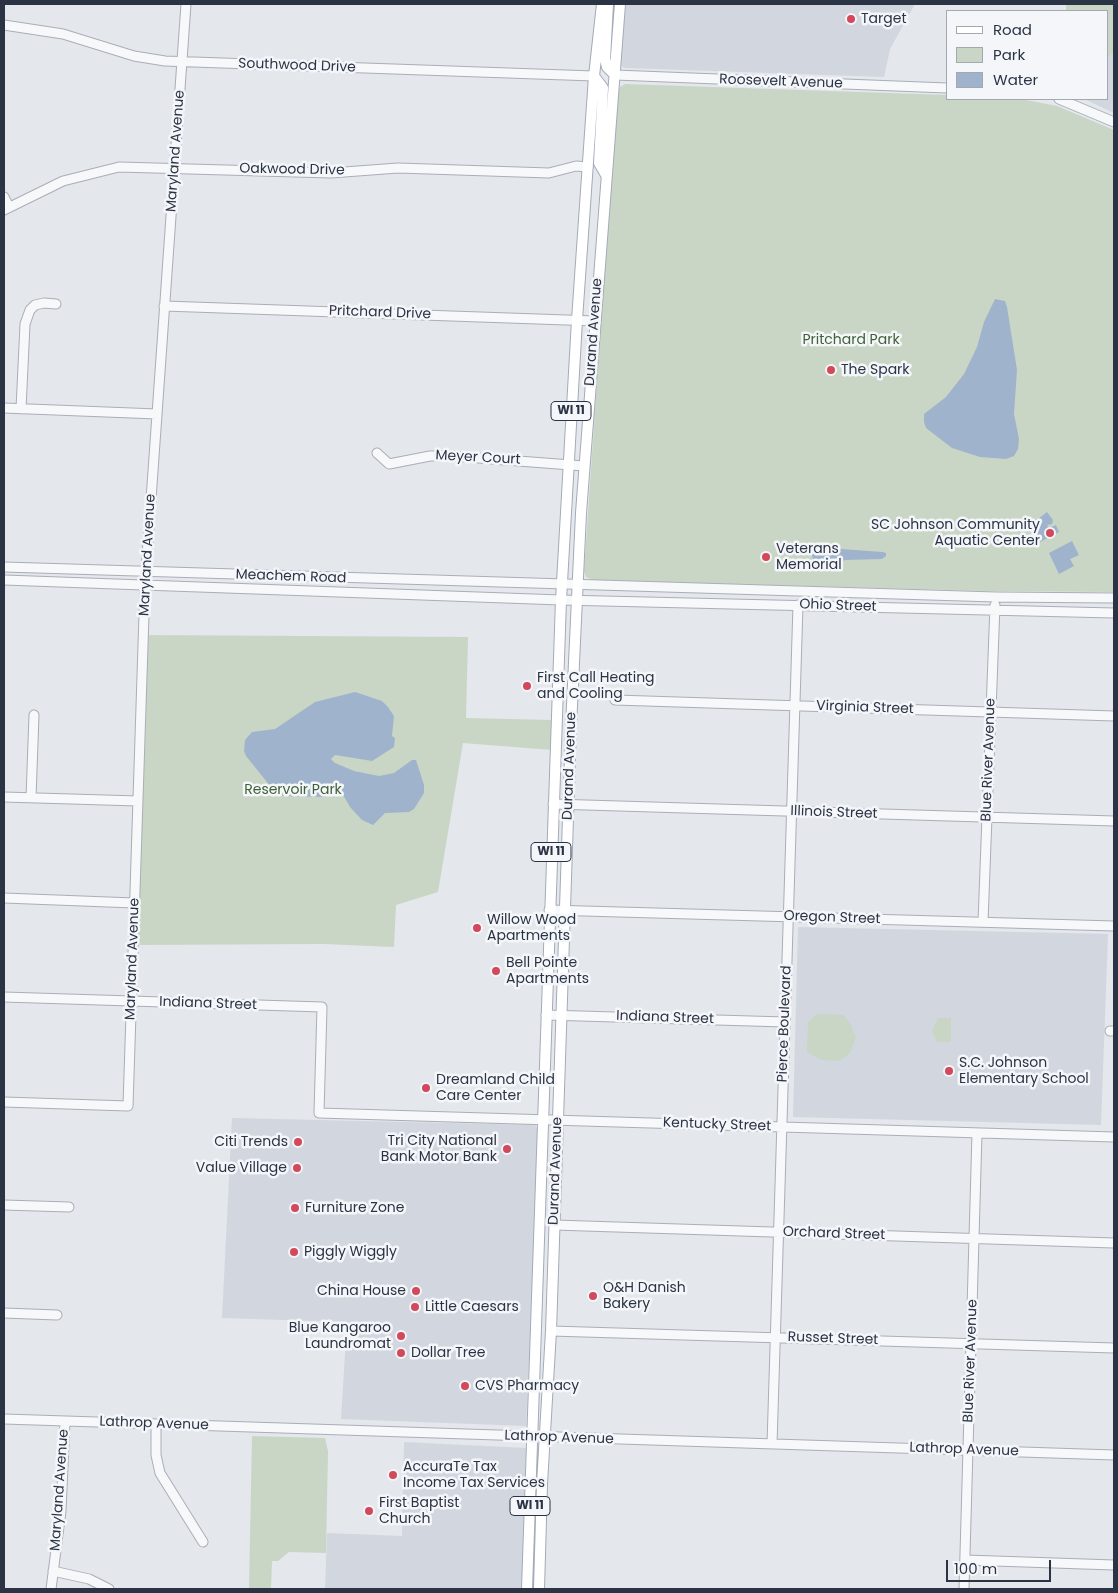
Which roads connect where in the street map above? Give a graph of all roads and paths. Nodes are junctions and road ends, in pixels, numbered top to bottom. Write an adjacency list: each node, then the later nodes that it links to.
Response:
1 (186, 4): 6 (street, Maryland Avenue)
2 (602, 4): 8 (main road, Durand Avenue / WI 11)
3 (608, 4): 7 (main road)
4 (620, 4): 7 (main road, Durand Avenue / WI 11)
5 (4, 25): 6 (street, Southwood Drive)
6 (182, 62): 8 (street, Southwood Drive); 13 (street, Maryland Avenue)
7 (615, 75): 9 (street, Roosevelt Avenue); 14 (main road, Durand Avenue / WI 11)
8 (594, 76): 12 (main road, Durand Avenue / WI 11); 14 (main road)
9 (946, 88)
10 (1061, 100): 11 (street)
11 (1114, 122)
12 (588, 166): 13 (street, Oakwood Drive); 19 (main road, Durand Avenue / WI 11)
13 (174, 168): 16 (street, Oakwood Drive); 18 (street, Maryland Avenue)
14 (606, 176): 20 (main road, Durand Avenue / WI 11)
15 (4, 197): 16 (street)
16 (6, 209)
17 (56, 304): 22 (street)
18 (164, 306): 19 (street, Pritchard Drive); 23 (street, Maryland Avenue)
19 (577, 320): 20 (street, Pritchard Drive); 25 (main road, Durand Avenue / WI 11)
20 (595, 321): 26 (main road, Durand Avenue / WI 11)
21 (4, 408): 22 (street)
22 (21, 409): 23 (street)
23 (157, 414): 29 (street, Maryland Avenue)
24 (377, 453): 25 (street, Meyer Court)
25 (568, 466): 26 (street, Meyer Court); 36 (main road, Durand Avenue / WI 11)
26 (584, 466): 37 (main road, Durand Avenue / WI 11)
27 (4, 567): 28 (street, Meachem Road)
28 (24, 568): 29 (street, Meachem Road); 33 (street)
29 (146, 572): 30 (street, Meachem Road); 35 (street, Maryland Avenue)
30 (237, 575): 31 (street, Meachem Road); 38 (street)
31 (345, 578): 34 (street, Meachem Road); 39 (street)
32 (4, 580): 33 (street, Meachem Road)
33 (24, 580): 35 (street, Meachem Road)
34 (444, 581): 36 (street, Meachem Road); 40 (street)
35 (145, 584): 38 (street, Meachem Road); 55 (street, Maryland Avenue)
36 (562, 584): 37 (street, Meachem Road); 43 (main road, Durand Avenue / WI 11)
37 (578, 584): 41 (street, Ohio Street); 44 (main road, Durand Avenue / WI 11)
38 (237, 588): 39 (street, Meachem Road)
39 (345, 592): 40 (street, Meachem Road)
40 (444, 596): 43 (street, Meachem Road)
41 (996, 597): 42 (street, Ohio Street); 46 (street, Blue River Avenue)
42 (1114, 598)
43 (561, 600): 44 (street, Ohio Street); 56 (main road, Durand Avenue / WI 11)
44 (577, 600): 45 (street, Ohio Street); 57 (main road, Durand Avenue / WI 11)
45 (798, 605): 46 (street, Ohio Street); 49 (street, Pierce Boulevard)
46 (995, 610): 47 (street, Ohio Street); 50 (street, Blue River Avenue)
47 (1114, 613)
48 (615, 700): 49 (street, Virginia Street)
49 (794, 706): 50 (street, Virginia Street); 58 (street, Pierce Boulevard)
50 (990, 712): 52 (street, Virginia Street); 59 (street, Blue River Avenue)
51 (34, 715): 54 (street)
52 (1114, 716)
53 (4, 797): 54 (street)
54 (31, 798): 55 (street)
55 (138, 801): 62 (street, Maryland Avenue)
56 (553, 804): 57 (street, Illinois Street); 63 (main road, Durand Avenue / WI 11)
57 (568, 805): 58 (street, Illinois Street); 64 (main road, Durand Avenue / WI 11)
58 (791, 811): 59 (street, Illinois Street); 65 (street, Pierce Boulevard)
59 (987, 817): 60 (street, Illinois Street); 66 (street, Blue River Avenue)
60 (1114, 821)
61 (4, 898): 62 (street)
62 (134, 903): 69 (street, Maryland Avenue)
63 (549, 910): 64 (street, Oregon Street); 70 (main road, Durand Avenue / WI 11)
64 (564, 910): 65 (street, Oregon Street); 71 (main road, Durand Avenue / WI 11)
65 (788, 916): 66 (street, Oregon Street); 72 (street, Pierce Boulevard)
66 (983, 922): 67 (street, Oregon Street)
67 (1114, 926)
68 (4, 997): 69 (street, Indiana Street)
69 (131, 1001): 73 (street, Maryland Avenue); 74 (street, Indiana Street)
70 (546, 1015): 71 (street, Indiana Street); 75 (main road, Durand Avenue / WI 11)
71 (561, 1015): 72 (street, Indiana Street); 76 (main road, Durand Avenue / WI 11)
72 (785, 1022): 77 (street, Pierce Boulevard)
73 (4, 1102)
74 (319, 1113): 75 (street, Kentucky Street)
75 (543, 1120): 76 (street, Kentucky Street); 86 (main road, Durand Avenue / WI 11)
76 (557, 1120): 77 (street, Kentucky Street); 82 (main road, Durand Avenue / WI 11)
77 (782, 1127): 78 (street, Kentucky Street); 83 (street, Pierce Boulevard)
78 (977, 1133): 79 (street, Kentucky Street); 84 (street, Blue River Avenue)
79 (1114, 1137)
80 (4, 1205): 81 (street)
81 (69, 1207)
82 (554, 1225): 83 (street, Orchard Street); 89 (main road, Durand Avenue / WI 11)
83 (778, 1232): 84 (street, Orchard Street); 90 (street, Pierce Boulevard)
84 (974, 1238): 85 (street, Orchard Street); 91 (street, Blue River Avenue)
85 (1114, 1243)
86 (538, 1311): 89 (main road); 96 (main road, Durand Avenue / WI 11)
87 (4, 1313): 88 (street)
88 (56, 1315)
89 (551, 1331): 90 (street, Russet Street); 97 (main road, Durand Avenue / WI 11)
90 (775, 1338): 91 (street, Russet Street); 98 (street, Pierce Boulevard)
91 (971, 1344): 92 (street, Russet Street); 99 (street, Blue River Avenue)
92 (1114, 1348)
93 (4, 1419): 94 (street, Lathrop Avenue)
94 (64, 1421): 95 (street, Lathrop Avenue); 104 (street, Maryland Avenue)
95 (156, 1424): 96 (street, Lathrop Avenue); 101 (street)
96 (533, 1437): 97 (street, Lathrop Avenue); 107 (main road, Durand Avenue / WI 11)
97 (544, 1438): 98 (street, Lathrop Avenue); 108 (main road, Durand Avenue / WI 11)
98 (772, 1444): 99 (street, Lathrop Avenue)
99 (968, 1450): 100 (street, Lathrop Avenue); 102 (street, Blue River Avenue)
100 (1114, 1455)
101 (203, 1542)
102 (965, 1560): 103 (street); 109 (street, Blue River Avenue)
103 (1114, 1565)
104 (53, 1571): 105 (street, Maryland Avenue); 106 (street)
105 (51, 1589)
106 (109, 1589)
107 (528, 1589)
108 (539, 1589)
109 (964, 1589)

